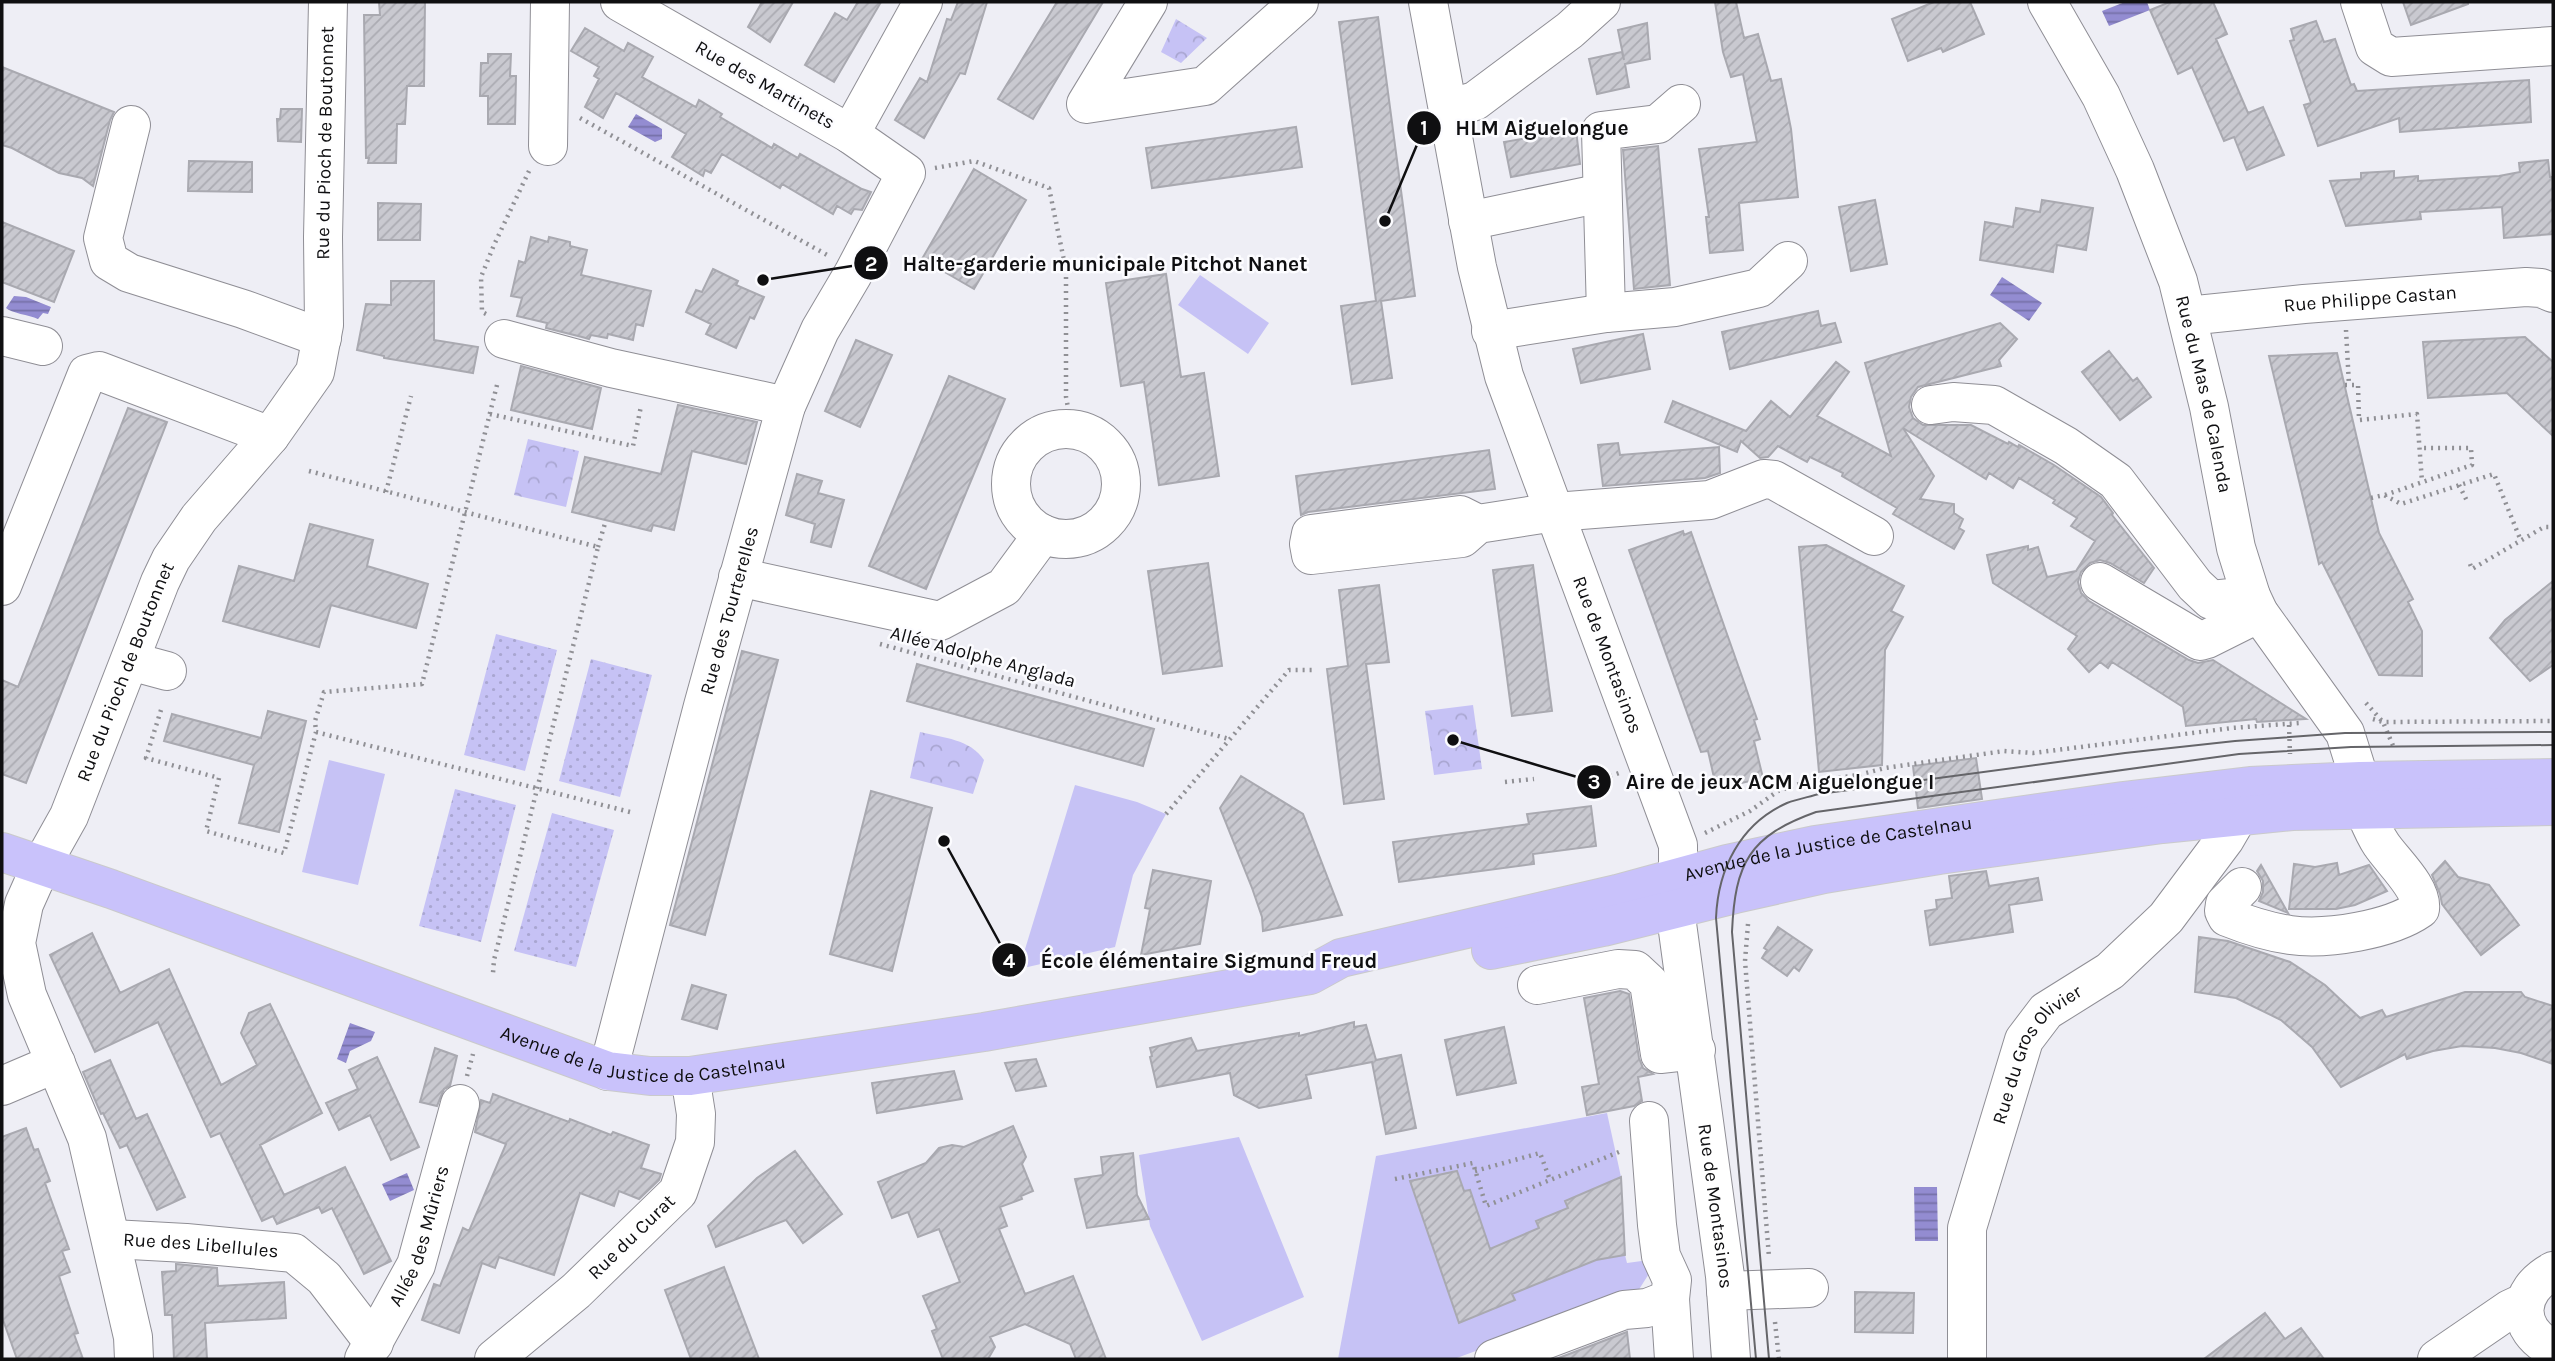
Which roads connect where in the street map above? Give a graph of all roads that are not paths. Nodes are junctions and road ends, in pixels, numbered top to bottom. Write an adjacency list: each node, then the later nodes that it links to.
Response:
1 (328, 2): 27 (street, Rue du Pioch de Boutonnet)
2 (550, 2): 17 (street)
3 (620, 2): 16 (street, Rue des Martinets)
4 (923, 2): 16 (street)
5 (1148, 2): 6 (street)
6 (1299, 2)
7 (1428, 2): 14 (street, Rue de Montasinos)
8 (1601, 2): 11 (street)
9 (2047, 2): 24 (street, Rue du Mas de Calenda)
10 (2360, 2): 12 (street)
11 (1567, 16): 14 (street)
12 (2553, 46)
13 (1681, 104): 19 (street)
14 (1448, 109): 20 (street, Rue de Montasinos)
15 (131, 125): 27 (street)
16 (850, 134): 18 (street, Rue des Martinets)
17 (548, 146)
18 (906, 173): 31 (street, Rue des Tourterelles)
19 (1602, 193): 20 (street); 23 (street)
20 (1468, 221): 25 (street, Rue de Montasinos)
21 (1788, 261): 23 (street)
22 (2553, 293): 24 (street, Rue Philippe Castan)
23 (1606, 313): 25 (street)
24 (2187, 316): 40 (street, Rue du Mas de Calenda)
25 (1491, 331): 33 (street, Rue de Montasinos)
26 (2, 336): 29 (street)
27 (322, 338): 32 (street, Rue du Pioch de Boutonnet)
28 (504, 339): 31 (street)
29 (43, 346)
30 (1931, 405): 40 (street)
31 (786, 406): 37 (street, Rue des Tourterelles)
32 (270, 436): 39 (street); 41 (street, Rue du Pioch de Boutonnet)
33 (1555, 512): 34 (street); 36 (street); 49 (street, Rue de Montasinos)
34 (1478, 524)
35 (1043, 534): 35 (street); 37 (street)
36 (1874, 536)
37 (738, 577): 54 (street, Rue des Tourterelles)
38 (2099, 582): 40 (street)
39 (2, 586)
40 (2255, 605): 44 (street, Rue du Mas de Calenda)
41 (130, 661): 42 (street); 48 (street, Rue du Pioch de Boutonnet)
42 (167, 671)
43 (2553, 778): 44 (main road, Avenue de la Justice de Castelnau)
44 (2362, 795): 45 (main road, Avenue de la Justice de Castelnau); 46 (main road, Avenue de la Justice de Castelnau); 49 (main road, Avenue de la Justice de Castelnau); 50 (street, Rue du Mas de Calenda)
45 (2553, 806)
46 (2239, 815): 49 (main road, Avenue de la Justice de Castelnau); 72 (street, Rue du Gros Olivier)
47 (2, 852): 48 (main road, Avenue de la Justice de Castelnau)
48 (41, 866): 53 (street, Rue du Pioch de Boutonnet); 54 (main road, Avenue de la Justice de Castelnau)
49 (1677, 877): 52 (street, Rue de Montasinos); 55 (main road, Avenue de la Justice de Castelnau)
50 (2233, 899)
51 (1537, 985): 52 (street)
52 (1696, 1050): 61 (street, Rue de Montasinos)
53 (56, 1063): 56 (street); 59 (street, Rue du Pioch de Boutonnet)
54 (608, 1071): 55 (main road, Avenue de la Justice de Castelnau)
55 (690, 1076): 68 (street, Rue du Curat)
56 (2, 1086)
57 (460, 1104): 66 (street, Allée des Mûriers)
58 (1650, 1135): 63 (street)
59 (112, 1239): 66 (street, Rue des Libellules); 67 (street, Rue du Pioch de Boutonnet)
60 (2553, 1271): 64 (street)
61 (1726, 1283): 62 (street); 63 (street); 71 (street, Rue de Montasinos)
62 (1791, 1288)
63 (1671, 1290): 69 (street); 70 (street)
64 (2525, 1303): 65 (street); 73 (street)
65 (2553, 1349)
66 (369, 1351)
67 (134, 1359)
68 (494, 1359)
69 (1494, 1359)
70 (1674, 1359)
71 (1731, 1359)
72 (1967, 1359)
73 (2437, 1359)

